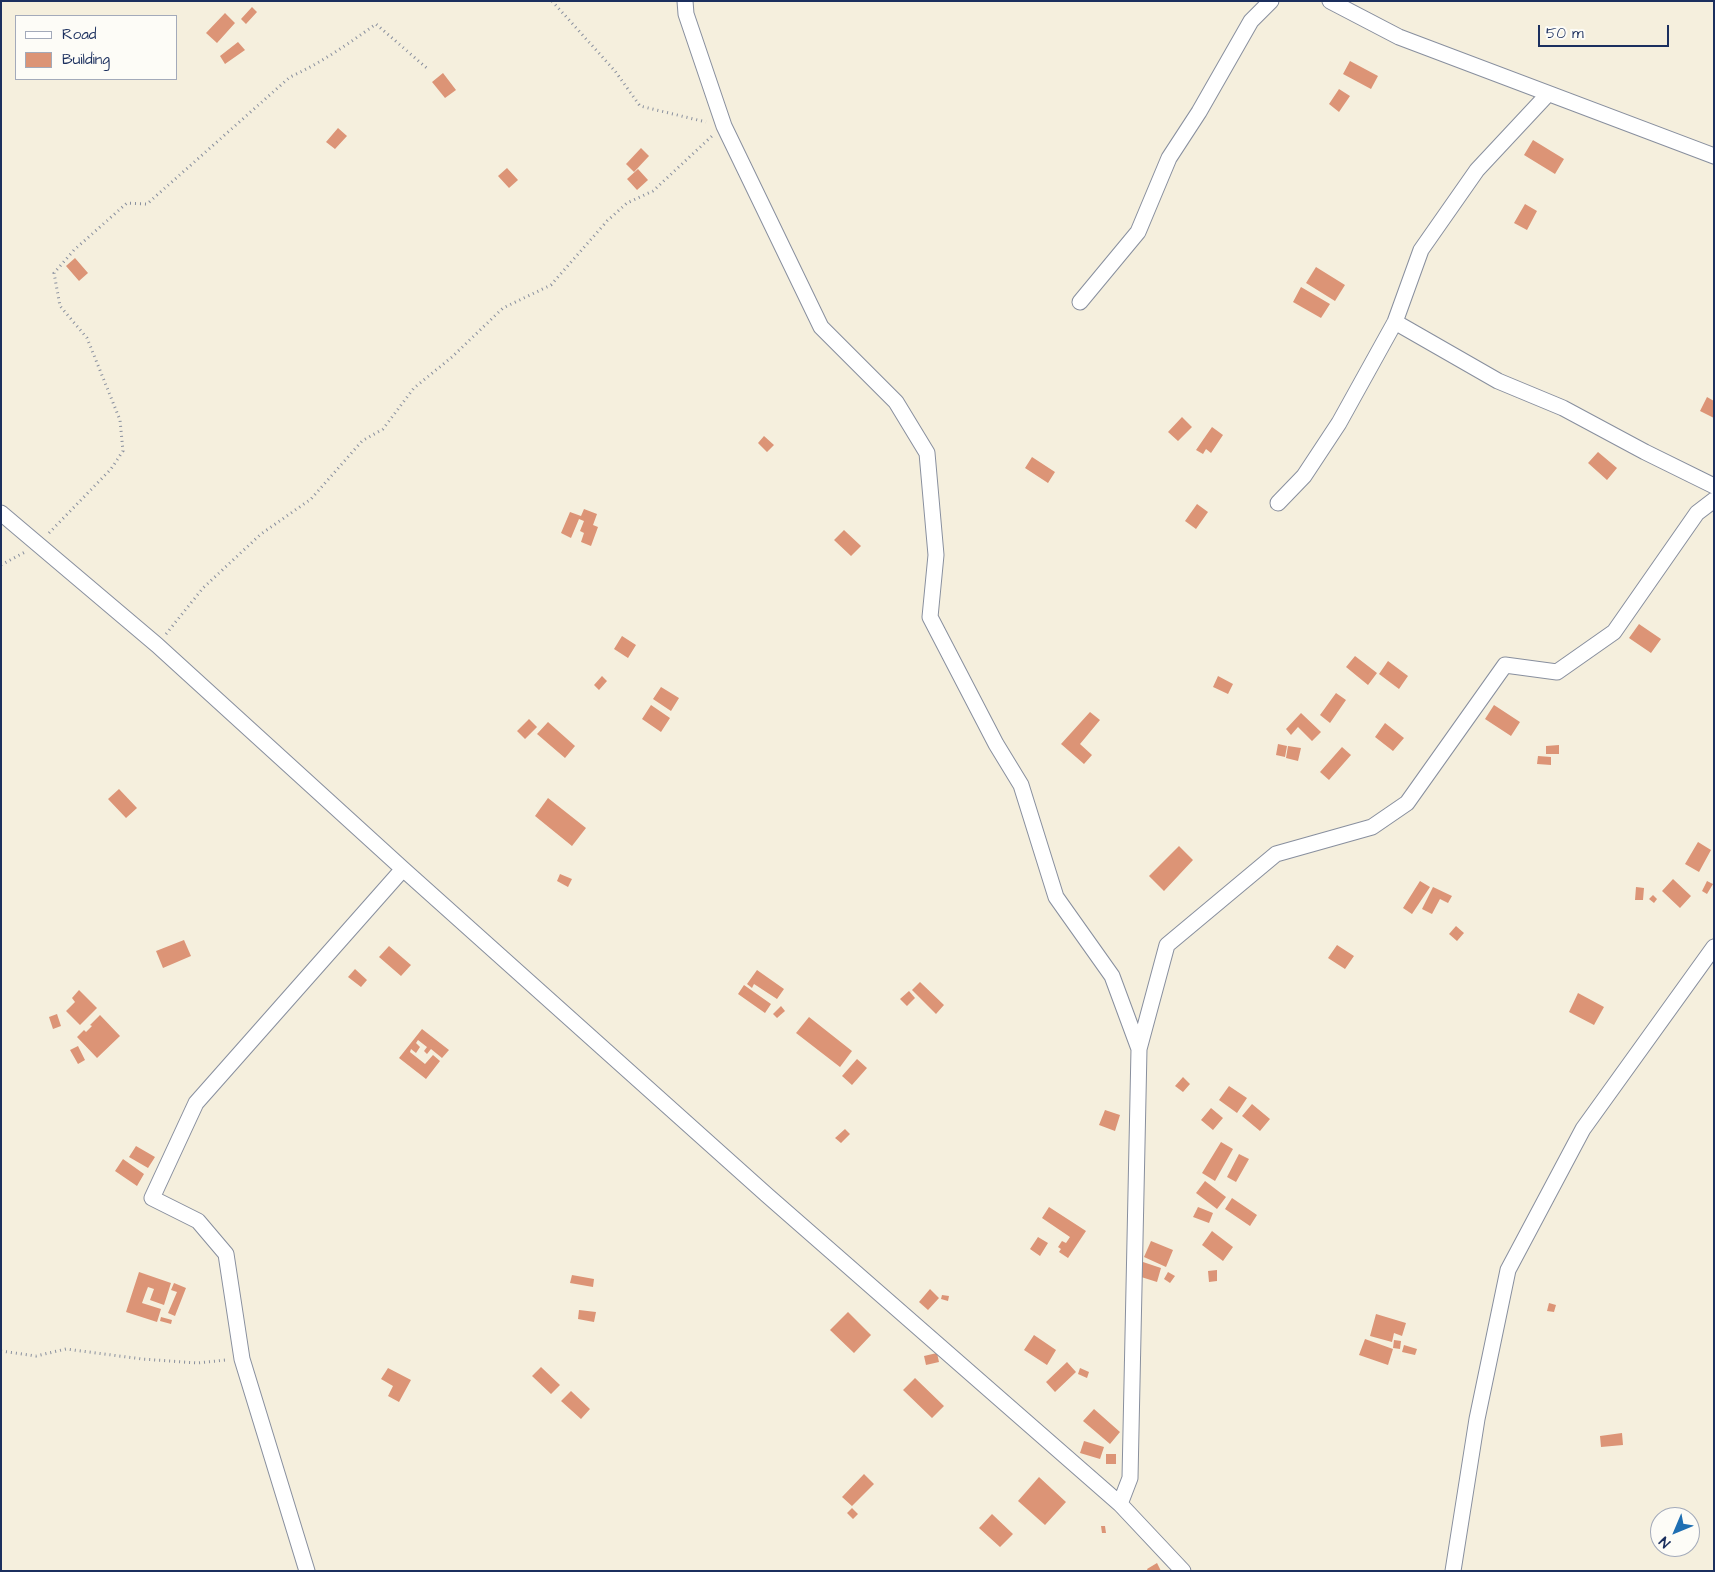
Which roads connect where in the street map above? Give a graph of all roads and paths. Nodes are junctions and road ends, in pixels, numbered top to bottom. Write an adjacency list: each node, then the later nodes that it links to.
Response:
1 (552, 1): 7 (path)
2 (685, 1): 7 (street)
3 (1271, 1): 9 (street)
4 (1330, 1): 6 (street)
5 (430, 70): 15 (path)
6 (1548, 94): 8 (street); 10 (street)
7 (724, 126): 17 (path); 20 (street)
8 (1714, 156)
9 (1080, 302)
10 (1395, 322): 11 (street); 13 (street)
11 (1714, 486)
12 (1714, 500): 20 (street)
13 (1278, 503)
14 (1, 514): 15 (street)
15 (39, 544): 16 (path); 17 (street)
16 (1, 565)
17 (157, 645): 18 (street)
18 (403, 870): 22 (street); 23 (street)
19 (1714, 948): 26 (street)
20 (1139, 1049): 23 (street)
21 (1, 1351): 22 (path)
22 (242, 1359): 24 (street)
23 (1120, 1504): 25 (street)
24 (307, 1571)
25 (1182, 1571)
26 (1453, 1571)

